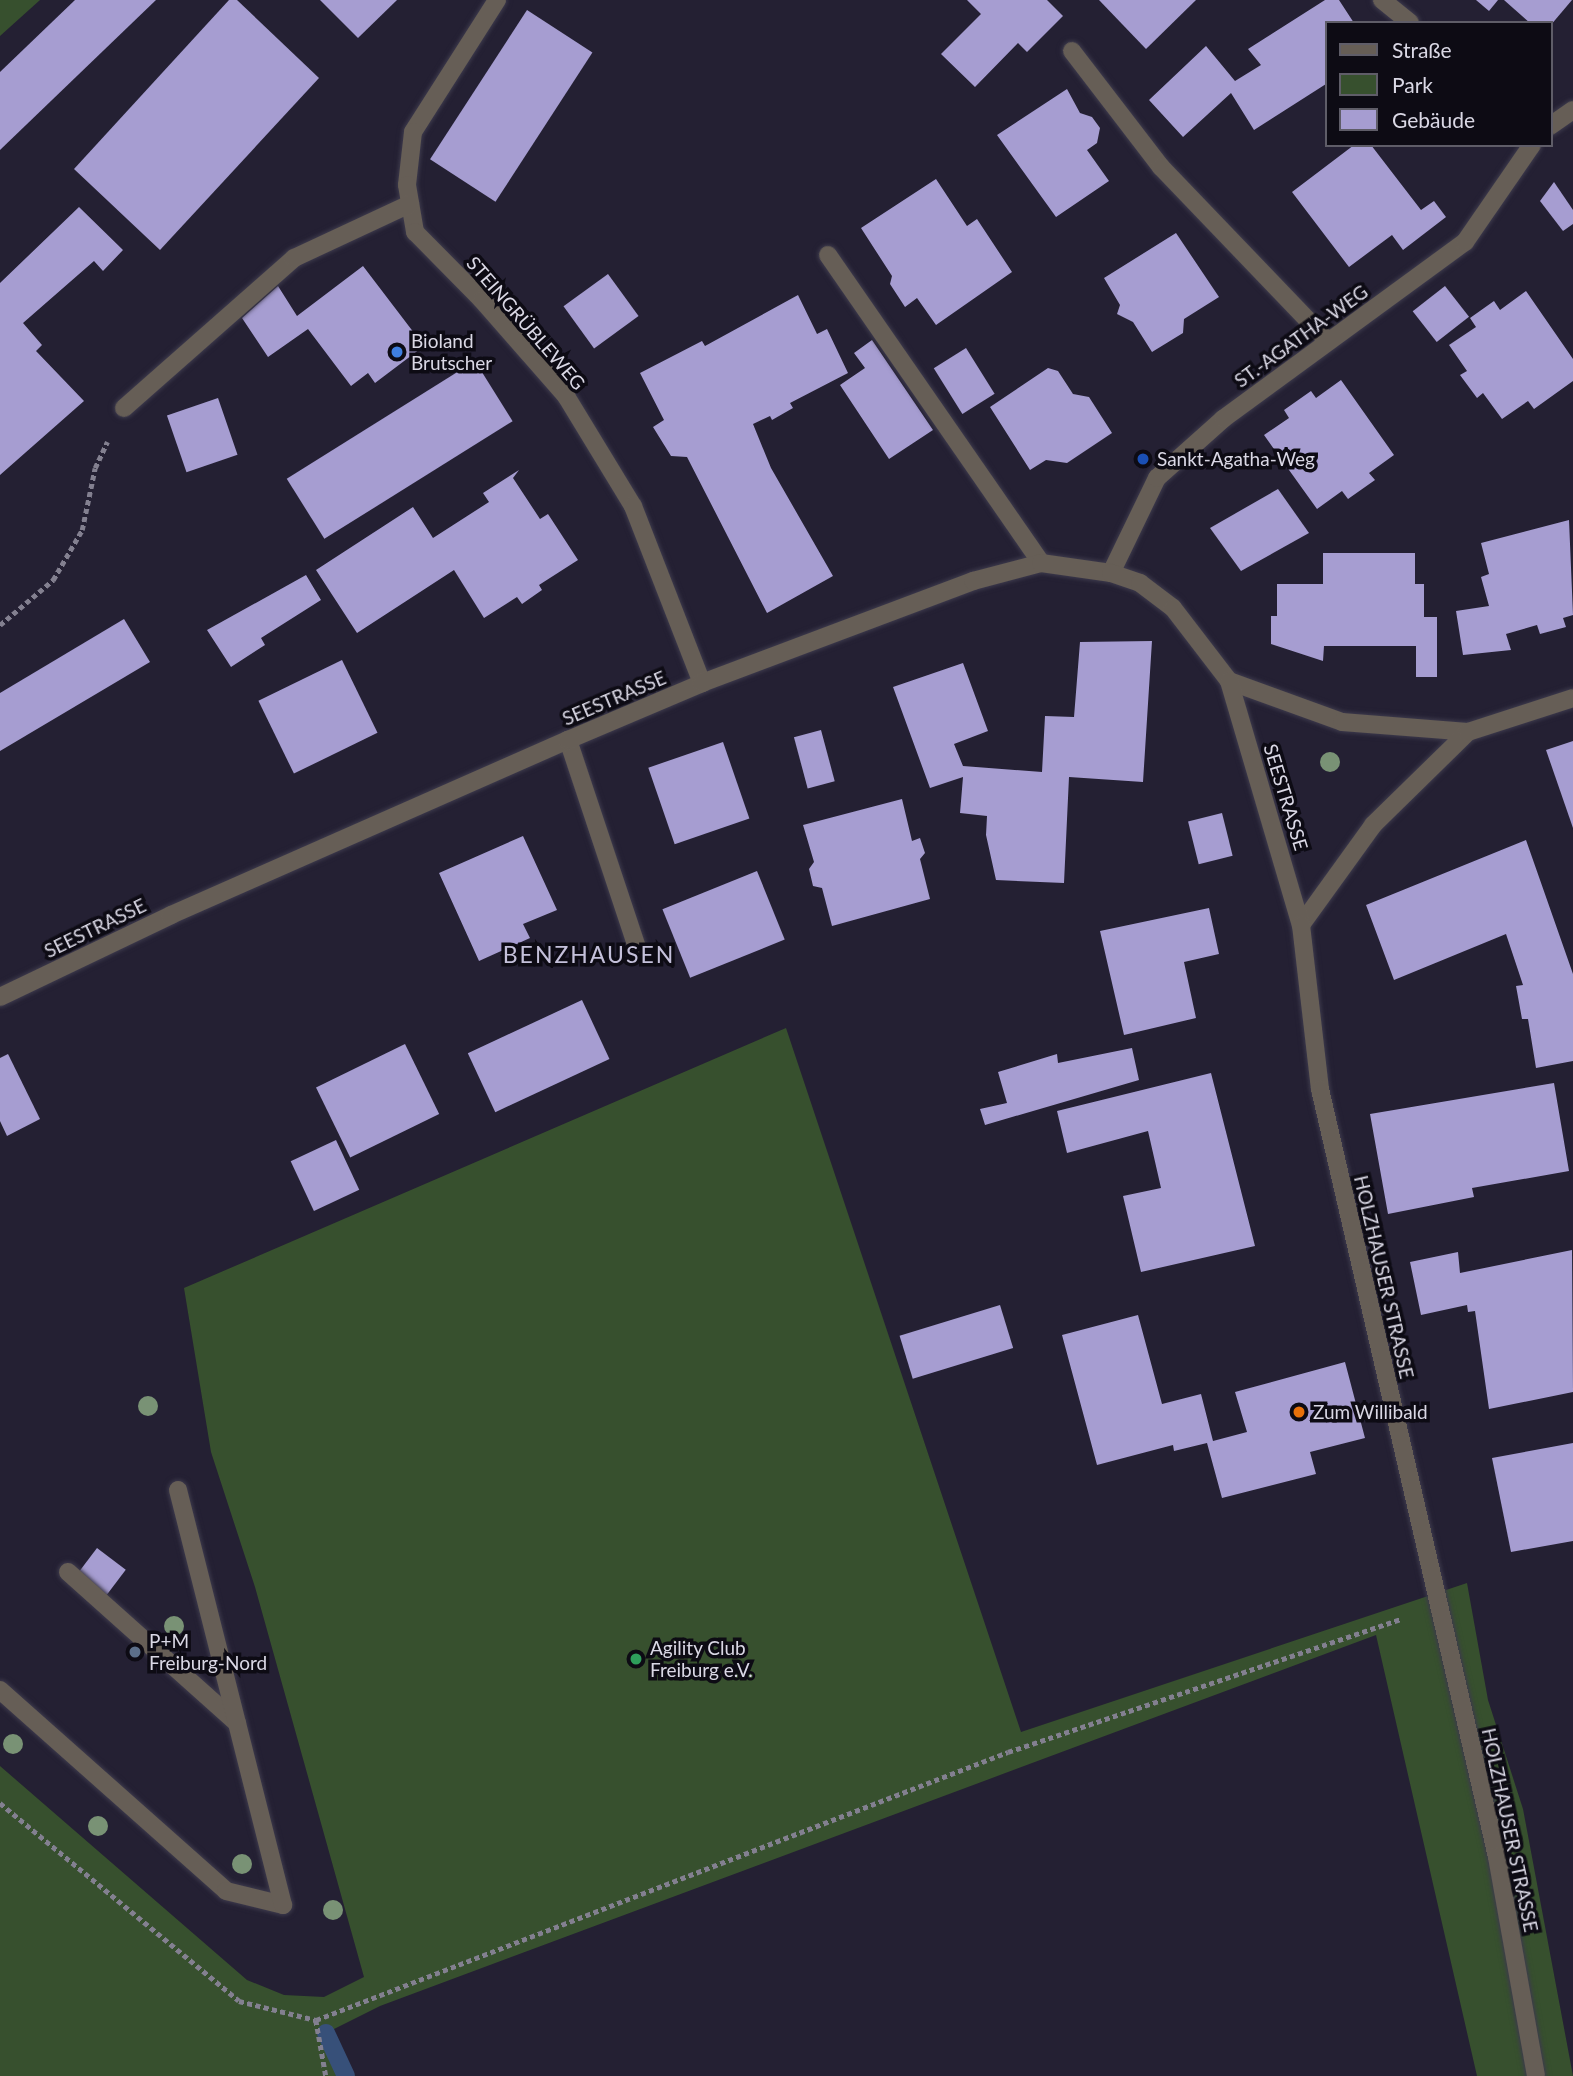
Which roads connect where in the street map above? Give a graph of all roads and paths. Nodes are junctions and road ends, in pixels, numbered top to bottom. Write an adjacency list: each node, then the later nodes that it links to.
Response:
1 (497, 0): 8 (street, STEINGRÜBLEWEG)
2 (1382, 0): 3 (street)
3 (1408, 21)
4 (1072, 51): 10 (street)
5 (1573, 110): 6 (street)
6 (1552, 125)
7 (1531, 147): 10 (street, ST.-AGATHA-WEG)
8 (410, 204): 11 (street); 16 (street, STEINGRÜBLEWEG)
9 (828, 255): 12 (street)
10 (1328, 341): 13 (street, ST.-AGATHA-WEG)
11 (124, 408): 14 (path)
12 (1041, 563): 13 (street, SEESTRASSE); 16 (street, SEESTRASSE)
13 (1111, 573): 15 (street, SEESTRASSE)
14 (0, 625)
15 (1229, 681): 18 (street); 20 (street, SEESTRASSE)
16 (702, 683): 19 (street, SEESTRASSE)
17 (1573, 698): 18 (street)
18 (1468, 732): 20 (street)
19 (568, 740): 21 (street); 22 (street, SEESTRASSE)
20 (1301, 925): 25 (street, HOLZHAUSER STRASSE)
21 (638, 951)
22 (0, 997)
23 (178, 1490): 27 (street)
24 (68, 1572): 27 (street)
25 (1441, 1608): 29 (path); 31 (street, HOLZHAUSER STRASSE)
26 (0, 1690): 27 (street)
27 (237, 1723)
28 (0, 1803): 29 (path)
29 (316, 2020): 30 (path)
30 (326, 2076)
31 (1536, 2076)

